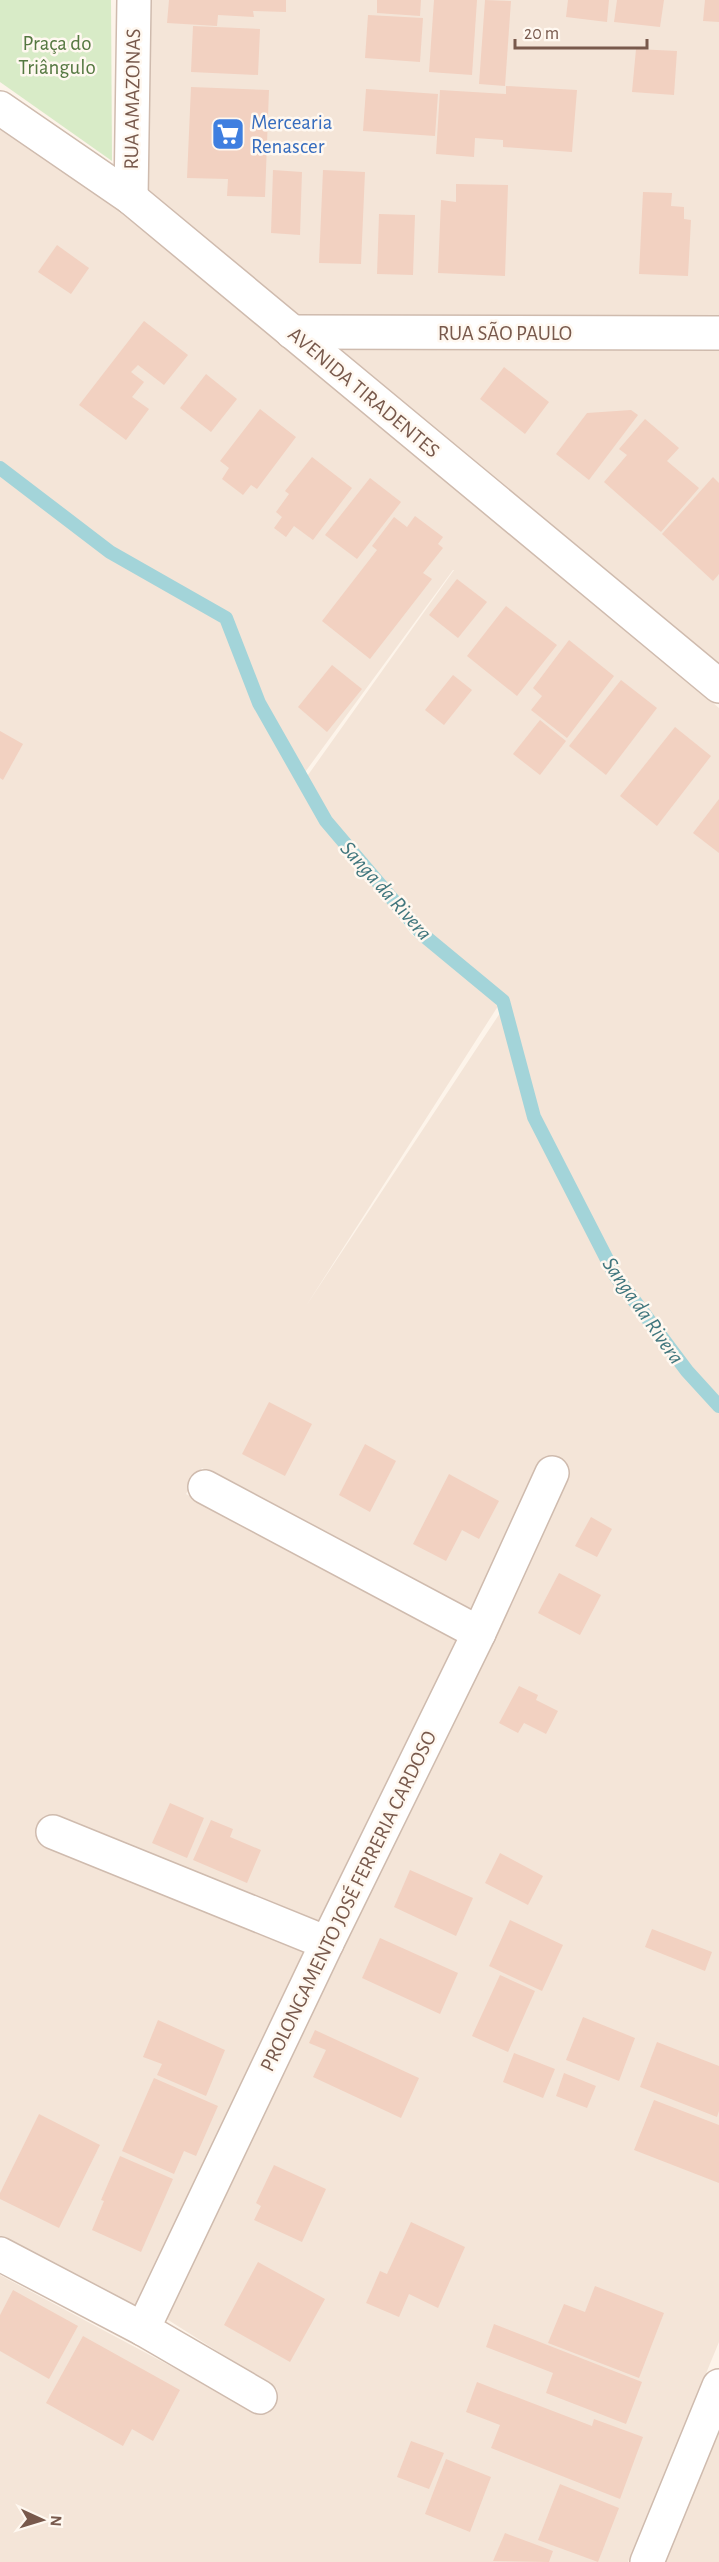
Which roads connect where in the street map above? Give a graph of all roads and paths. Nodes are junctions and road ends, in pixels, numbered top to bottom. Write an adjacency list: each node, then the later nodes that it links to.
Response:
1 (134, 0): 3 (street, RUA AMAZONAS)
2 (0, 108): 3 (street, AVENIDA TIRADENTES)
3 (131, 198): 4 (street, AVENIDA TIRADENTES)
4 (292, 332): 5 (street, RUA SÃO PAULO); 6 (street, AVENIDA TIRADENTES)
5 (719, 333)
6 (719, 686)
7 (552, 1473): 9 (street, PROLONGAMENTO JOSÉ FERRERIA CARDOSO)
8 (205, 1487): 9 (street)
9 (479, 1633): 11 (street, PROLONGAMENTO JOSÉ FERRERIA CARDOSO)
10 (53, 1832): 11 (street)
11 (327, 1943): 13 (street, PROLONGAMENTO JOSÉ FERRERIA CARDOSO)
12 (0, 2254): 13 (street)
13 (143, 2328): 15 (street)
14 (719, 2386): 16 (street)
15 (260, 2397)
16 (647, 2562)

